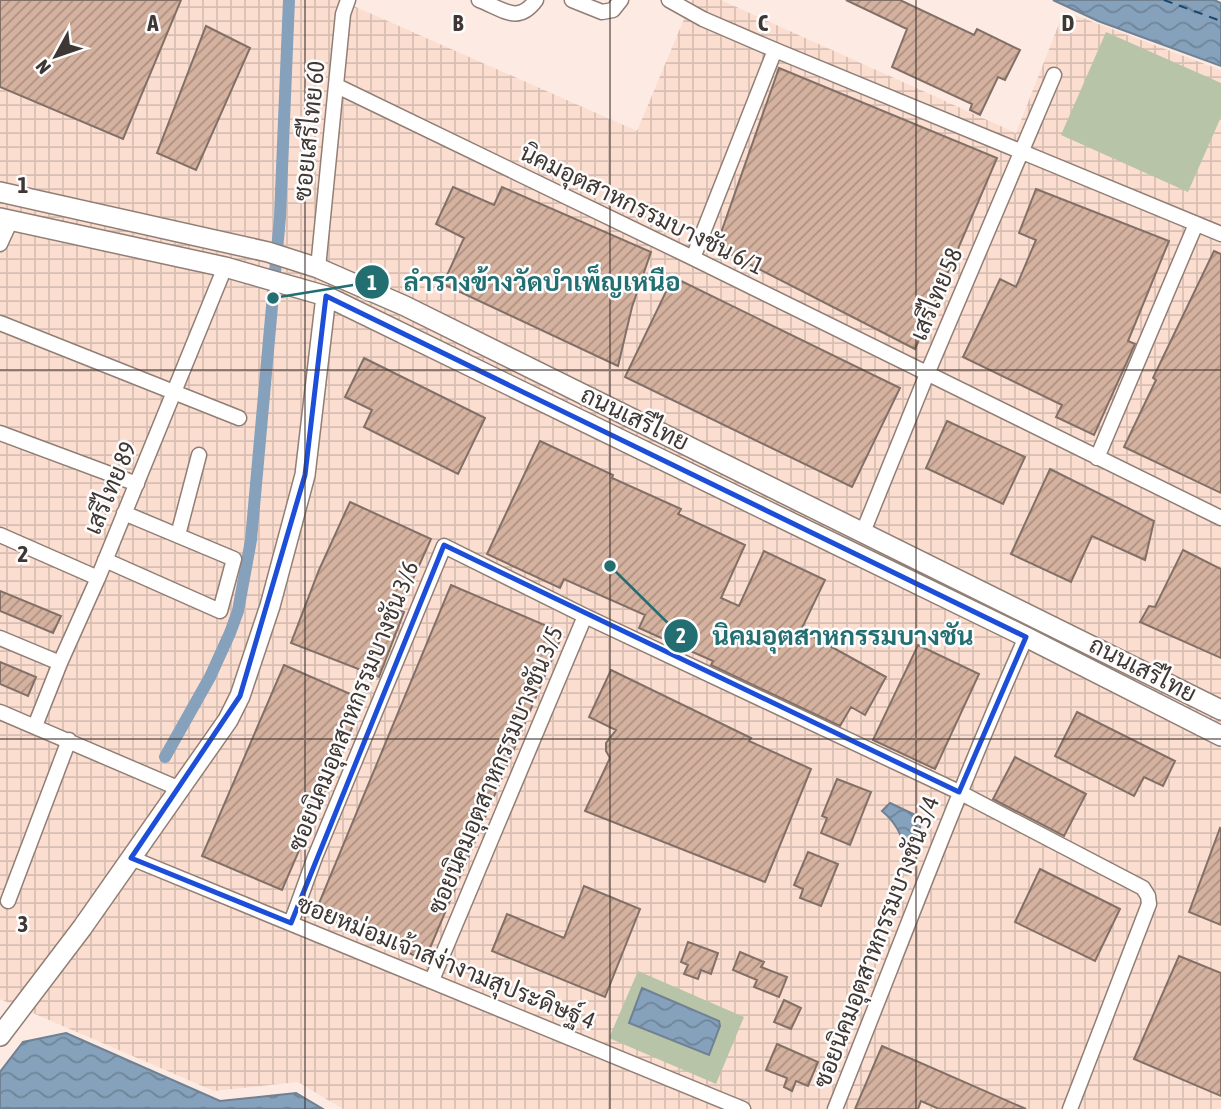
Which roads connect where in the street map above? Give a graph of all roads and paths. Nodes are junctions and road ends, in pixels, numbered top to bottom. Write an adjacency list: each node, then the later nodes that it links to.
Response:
1 (348, 0): 9 (street, ซอยเสรีไทย 60)
2 (479, 0): 3 (street)
3 (536, 0)
4 (572, 0): 5 (street)
5 (621, 0)
6 (668, 0): 7 (street)
7 (775, 50): 10 (street); 16 (street)
8 (1054, 75): 10 (street, เสรีไทย 58)
9 (337, 86): 16 (street, นิคมอุตสาหกรรมบางชัน 6/1); 18 (street, ซอยเสรีไทย 60)
10 (1021, 150): 13 (street); 21 (street, เสรีไทย 58)
11 (0, 192): 18 (main road, ถนนเสรีไทย)
12 (6, 219): 15 (street); 17 (main road, ถนนเสรีไทย)
13 (1196, 223): 14 (street); 26 (street)
14 (1221, 234)
15 (0, 244)
16 (694, 258): 21 (street, นิคมอุตสาหกรรมบางชัน 6/1)
17 (225, 267): 19 (main road, ถนนเสรีไทย); 22 (street, เสรีไทย 89)
18 (318, 268): 30 (main road, ถนนเสรีไทย)
19 (326, 296): 37 (main road, ถนนเสรีไทย); 45 (main road)
20 (0, 323): 22 (street)
21 (927, 374): 26 (street, นิคมอุตสาหกรรมบางชัน 6/1); 30 (street, เสรีไทย 58)
22 (174, 394): 23 (street); 27 (street, เสรีไทย 89)
23 (239, 418)
24 (0, 433): 27 (street)
25 (199, 455): 32 (street)
26 (1097, 458): 29 (street, นิคมอุตสาหกรรมบางชัน 6/1)
27 (137, 484): 28 (street, เสรีไทย 89)
28 (124, 513): 32 (street); 33 (street, เสรีไทย 89)
29 (1221, 518)
30 (863, 532): 36 (main road, ถนนเสรีไทย)
31 (0, 535): 34 (street)
32 (178, 536): 33 (street)
33 (105, 560): 34 (street, เสรีไทย 89)
34 (98, 578): 39 (street, เสรีไทย 89)
35 (585, 616): 46 (street); 49 (street, ซอยนิคมอุตสาหกรรมบางชัน 3/6); 50 (street, ซอยนิคมอุตสาหกรรมบางชัน 3/5)
36 (1033, 618): 37 (main road); 40 (main road, ถนนเสรีไทย)
37 (1026, 637): 43 (main road, ถนนเสรีไทย); 46 (street, ซอยนิคมอุตสาหกรรมบางชัน 3/4)
38 (0, 638): 39 (street)
39 (60, 663): 42 (street, เสรีไทย 89)
40 (1221, 710)
41 (0, 712): 42 (street)
42 (34, 726): 44 (street)
43 (1221, 736)
44 (69, 740): 45 (street); 48 (street)
45 (180, 789): 47 (main road)
46 (959, 792): 53 (street, ซอยนิคมอุตสาหกรรมบางชัน 3/4); 54 (street)
47 (131, 858): 49 (street, ซอยหม่อมเจ้าสง่างามสุประดิษฐ์ 4); 51 (main road)
48 (8, 901)
49 (291, 923): 50 (street, ซอยหม่อมเจ้าสง่างามสุประดิษฐ์ 4)
50 (432, 980): 52 (street, ซอยหม่อมเจ้าสง่างามสุประดิษฐ์ 4)
51 (1, 1033)
52 (743, 1109)
53 (835, 1109)
54 (1070, 1109)

